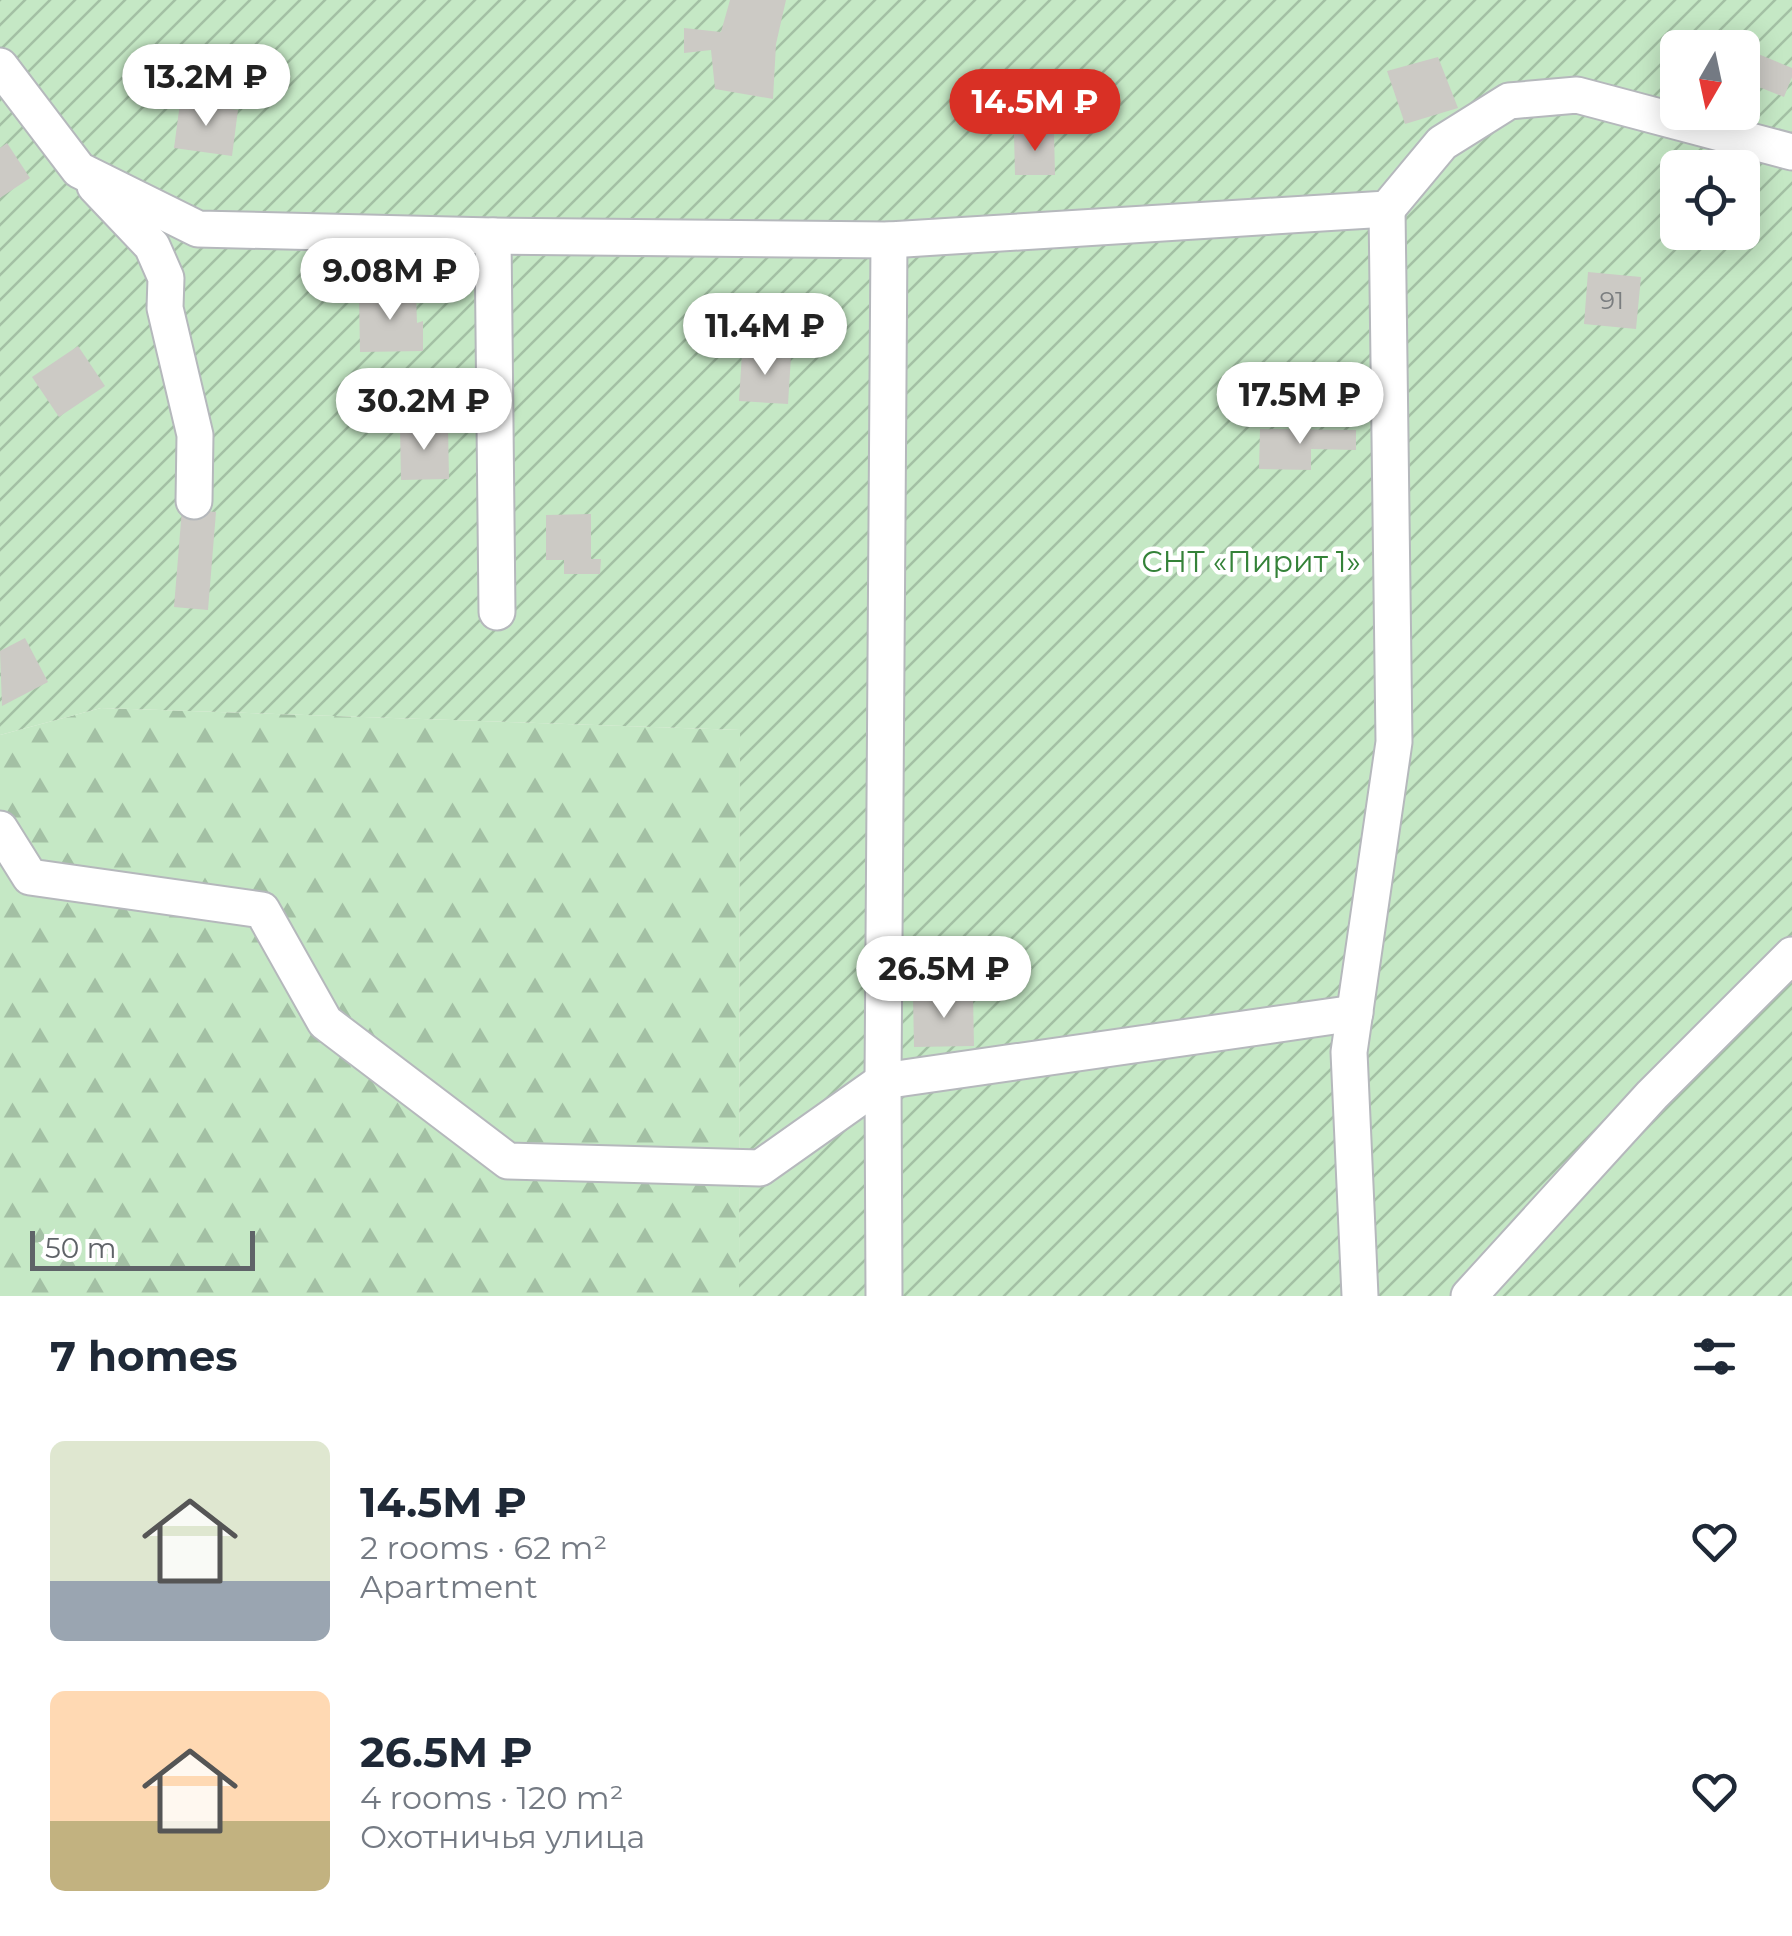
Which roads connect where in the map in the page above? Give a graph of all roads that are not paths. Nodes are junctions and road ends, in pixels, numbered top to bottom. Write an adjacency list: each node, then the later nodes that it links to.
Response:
1 (0, 66): 3 (street)
2 (1792, 152): 4 (street)
3 (79, 170): 5 (street); 7 (street)
4 (1387, 209): 6 (street); 11 (street)
5 (493, 236): 6 (street); 8 (street)
6 (889, 240): 12 (street)
7 (194, 501)
8 (497, 612)
9 (0, 829): 12 (street)
10 (1792, 955): 15 (street)
11 (1355, 1013): 12 (street); 14 (street)
12 (884, 1080): 13 (street)
13 (884, 1296)
14 (1360, 1296)
15 (1470, 1296)

